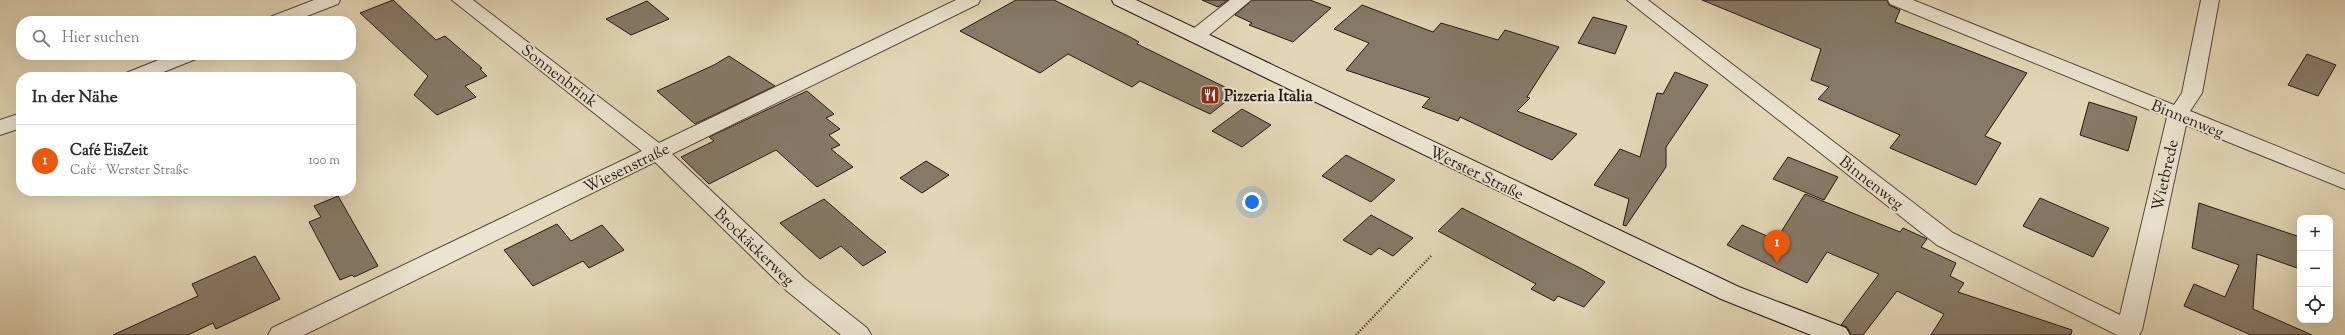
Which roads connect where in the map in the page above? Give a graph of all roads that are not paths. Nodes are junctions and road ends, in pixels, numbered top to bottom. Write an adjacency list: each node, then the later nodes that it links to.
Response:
1 (331, 0): 9 (street)
2 (461, 0): 16 (street, Sonnenbrink)
3 (971, 0): 16 (street, Wiesenstraße)
4 (1121, 0): 10 (street, Werster Straße)
5 (1242, 0): 10 (street)
6 (1636, 0): 18 (street, Binnenweg)
7 (1897, 0): 13 (street, Binnenweg)
8 (2210, 0): 13 (street, Wietbrede)
9 (290, 16)
10 (1196, 36): 21 (street, Werster Straße)
11 (176, 60): 12 (street)
12 (146, 72)
13 (2178, 114): 17 (street, Binnenweg); 18 (street, Wietbrede)
14 (16, 122): 15 (street)
15 (0, 128)
16 (657, 152): 19 (street, Wiesenstraße); 20 (street, Brockäckerweg)
17 (2345, 182)
18 (2129, 330)
19 (281, 335)
20 (858, 335)
21 (1837, 335)

